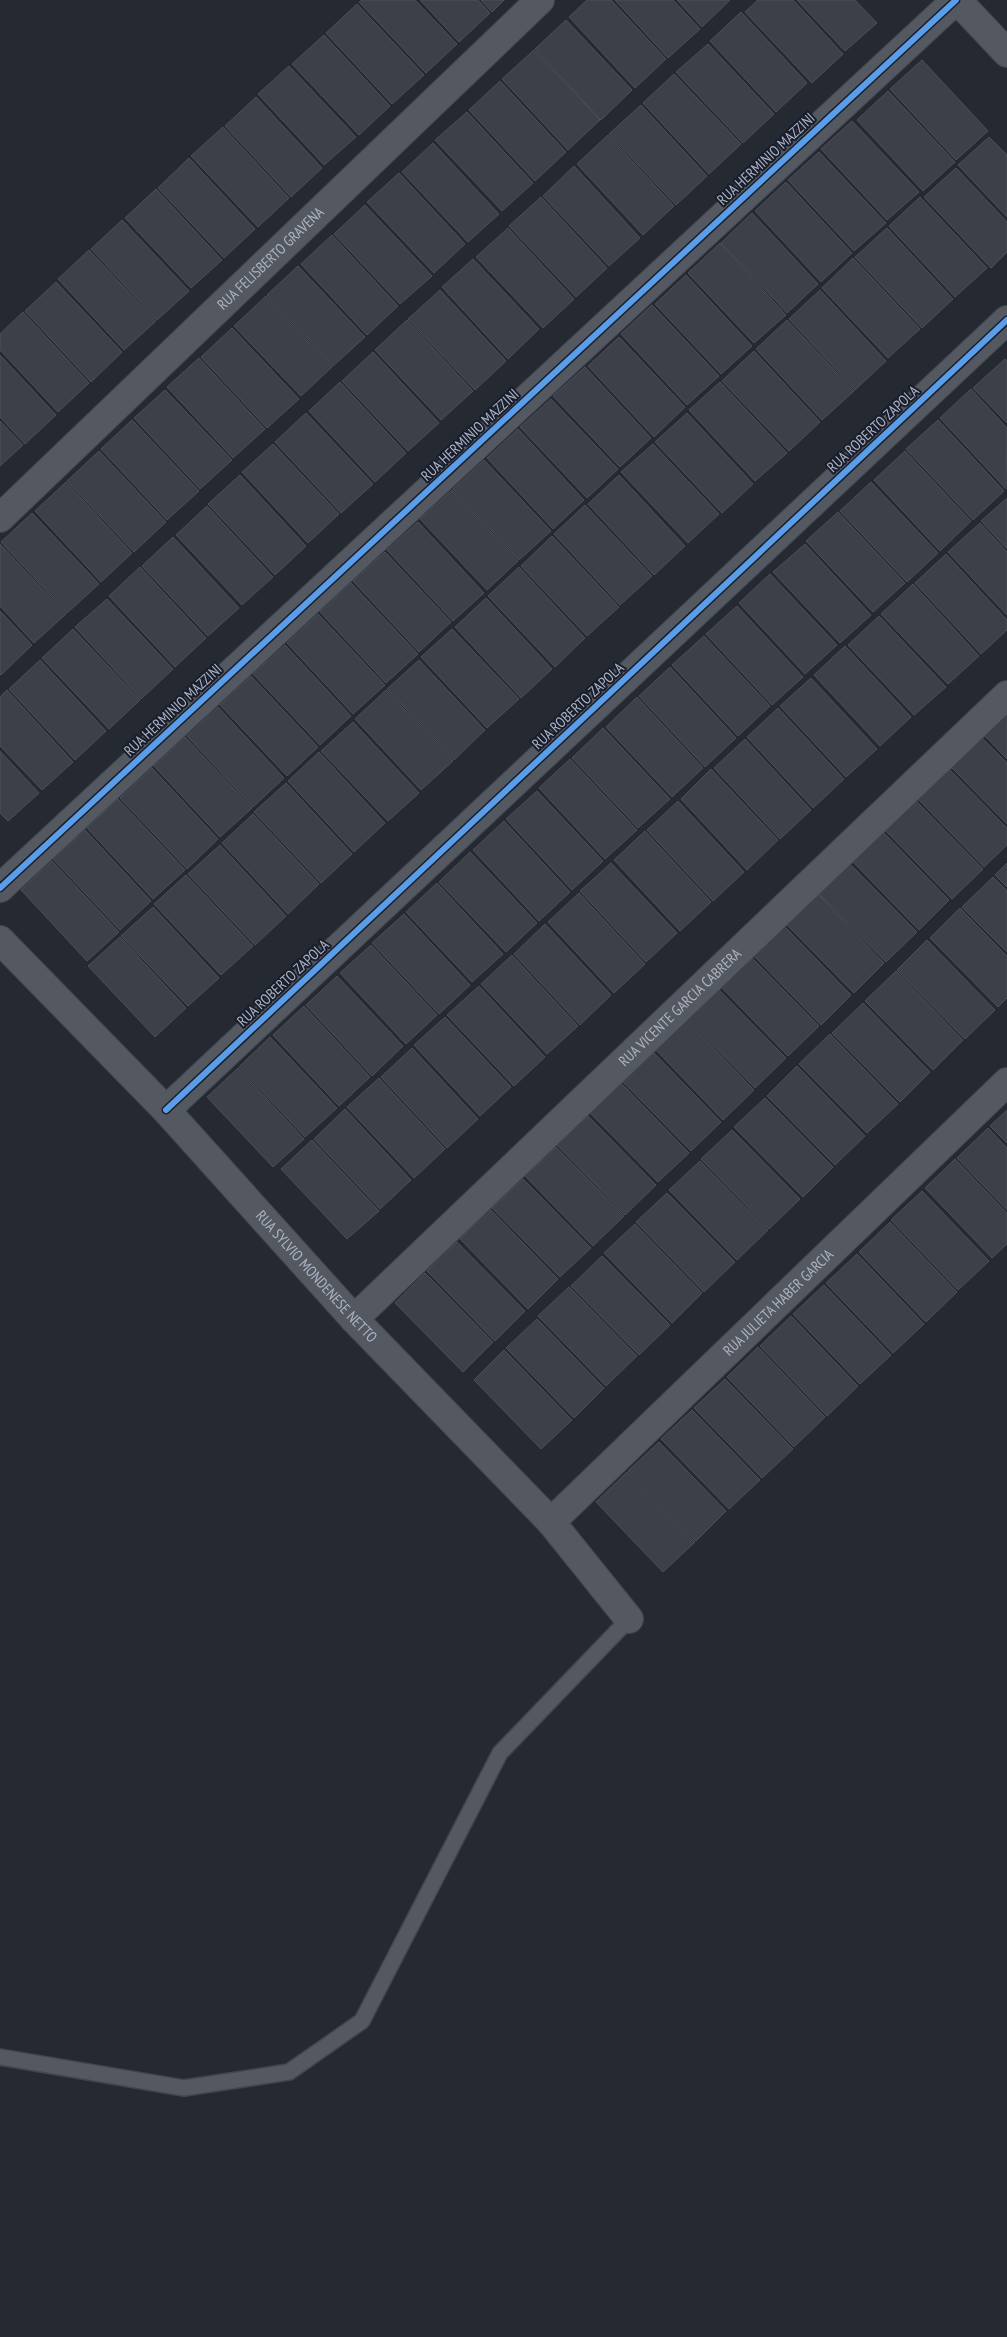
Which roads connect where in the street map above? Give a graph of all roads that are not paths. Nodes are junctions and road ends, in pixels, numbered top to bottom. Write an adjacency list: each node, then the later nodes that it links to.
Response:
1 (540, 0): 5 (street, RUA FELISBERTO GRAVENA)
2 (957, 0): 3 (street); 7 (street, RUA HERMINIO MAZZINI)
3 (1007, 54)
4 (1007, 320): 10 (street, RUA ROBERTO ZAPOLA)
5 (0, 518)
6 (1007, 696): 11 (street, RUA VICENTE GARCIA CABRERA)
7 (0, 888)
8 (0, 940): 10 (street, RUA SYLVIO MONDENESE NETTO)
9 (1007, 1082): 12 (street, RUA JULIETA HABER GARCIA)
10 (166, 1110): 11 (street, RUA SYLVIO MONDENESE NETTO)
11 (354, 1319): 12 (street, RUA SYLVIO MONDENESE NETTO)
12 (551, 1522): 13 (street, RUA SYLVIO MONDENESE NETTO)
13 (629, 1619): 14 (lane)
14 (0, 2056)

